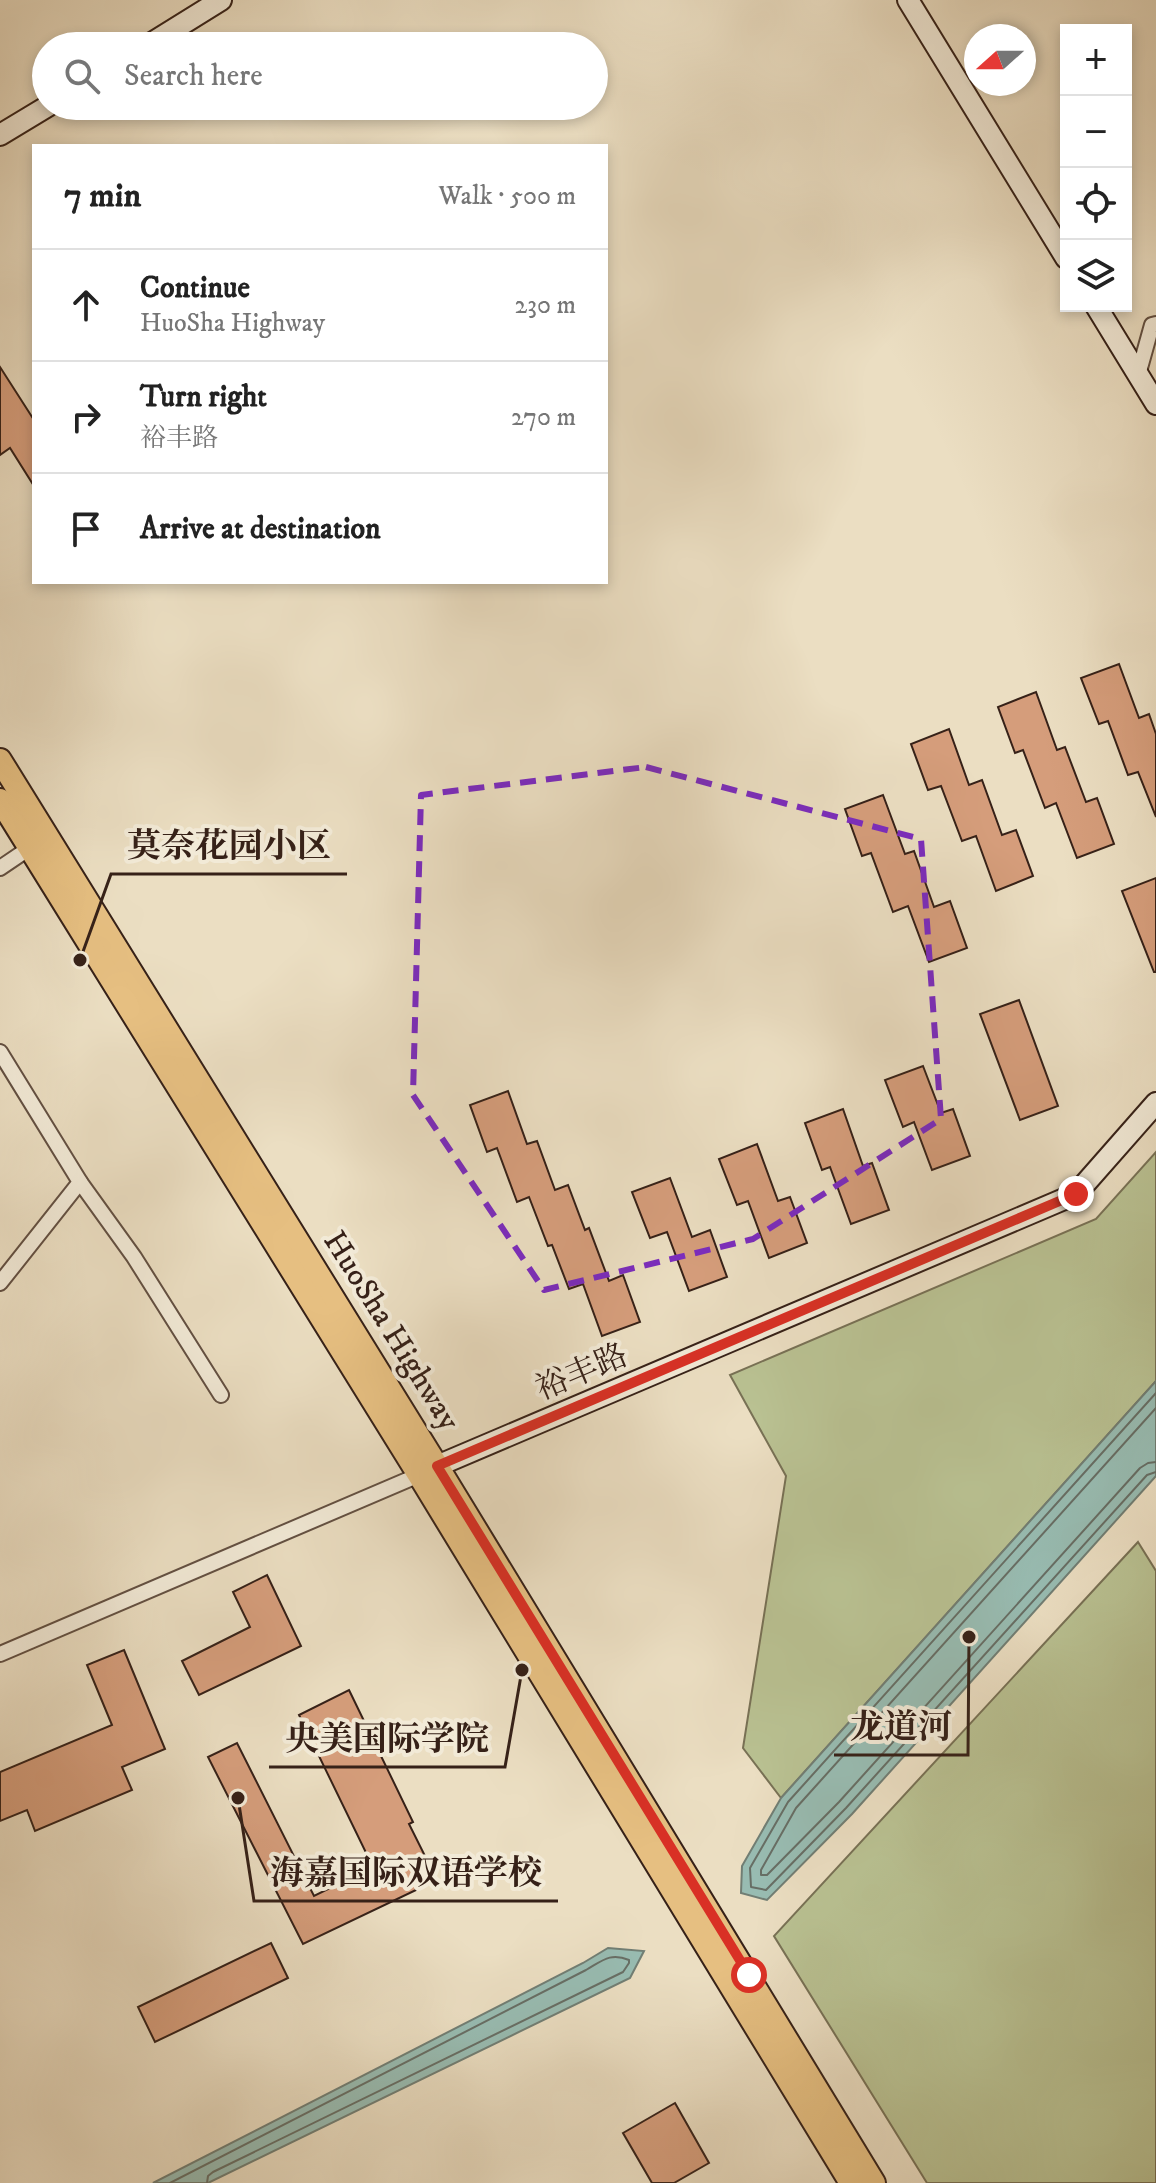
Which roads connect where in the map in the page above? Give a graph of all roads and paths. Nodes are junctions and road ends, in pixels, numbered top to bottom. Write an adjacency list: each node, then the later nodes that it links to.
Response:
1 (221, 0): 3 (street)
2 (908, 0): 6 (street)
3 (170, 32)
4 (32, 116): 5 (street)
5 (0, 135)
6 (1060, 248)
7 (1100, 312): 9 (street)
8 (1156, 324): 9 (street)
9 (1138, 375): 10 (street)
10 (1156, 404)
11 (0, 760): 13 (main road, HuoSha Highway)
12 (0, 800): 13 (main road, HuoSha Highway)
13 (39, 842): 14 (street); 20 (main road, HuoSha Highway)
14 (0, 868)
15 (0, 1052): 17 (street)
16 (1156, 1103): 20 (street, 裕丰路)
17 (80, 1182): 18 (street); 19 (street)
18 (0, 1283)
19 (221, 1395)
20 (428, 1471): 21 (street, 裕丰路); 22 (main road, HuoSha Highway); 23 (main road, HuoSha Highway)
21 (0, 1654)
22 (851, 2183)
23 (874, 2183)

